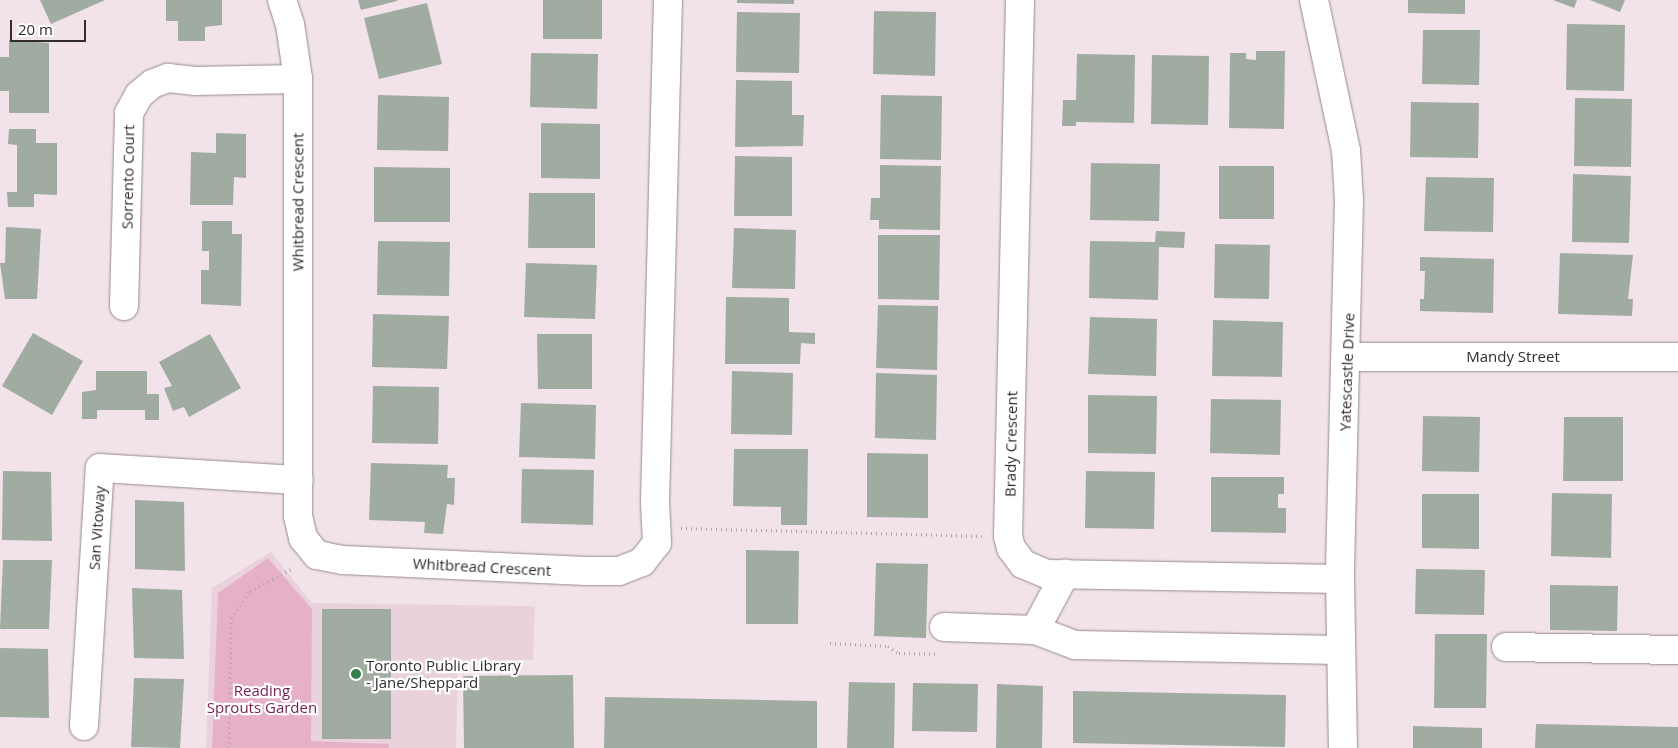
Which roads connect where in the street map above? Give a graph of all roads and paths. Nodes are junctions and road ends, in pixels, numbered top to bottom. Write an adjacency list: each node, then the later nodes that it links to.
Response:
1 (282, 0): 5 (street, Whitbread Crescent)
2 (668, 0): 10 (street, Whitbread Crescent)
3 (1020, 0): 11 (street, Brady Crescent)
4 (1314, 0): 8 (street, Yatescastle Drive)
5 (298, 79): 6 (street, Sorrento Court); 9 (street, Whitbread Crescent)
6 (124, 306)
7 (1678, 356): 8 (street, Mandy Street)
8 (1348, 357): 14 (street, Yatescastle Drive)
9 (298, 480): 12 (street, Whitbread Crescent); 21 (street, San Vitoway)
10 (658, 527): 11 (path); 12 (street, Whitbread Crescent)
11 (1008, 536): 13 (street, Brady Crescent)
12 (317, 555): 22 (path)
13 (1065, 574): 14 (street, Brady Crescent); 16 (street)
14 (1340, 579): 19 (street, Yatescastle Drive)
15 (948, 627): 16 (street); 17 (path)
16 (1036, 630): 19 (street)
17 (830, 643)
18 (1506, 647): 20 (street)
19 (1340, 650): 23 (street, Yatescastle Drive)
20 (1678, 650)
21 (84, 726)
22 (229, 748)
23 (1343, 748)

